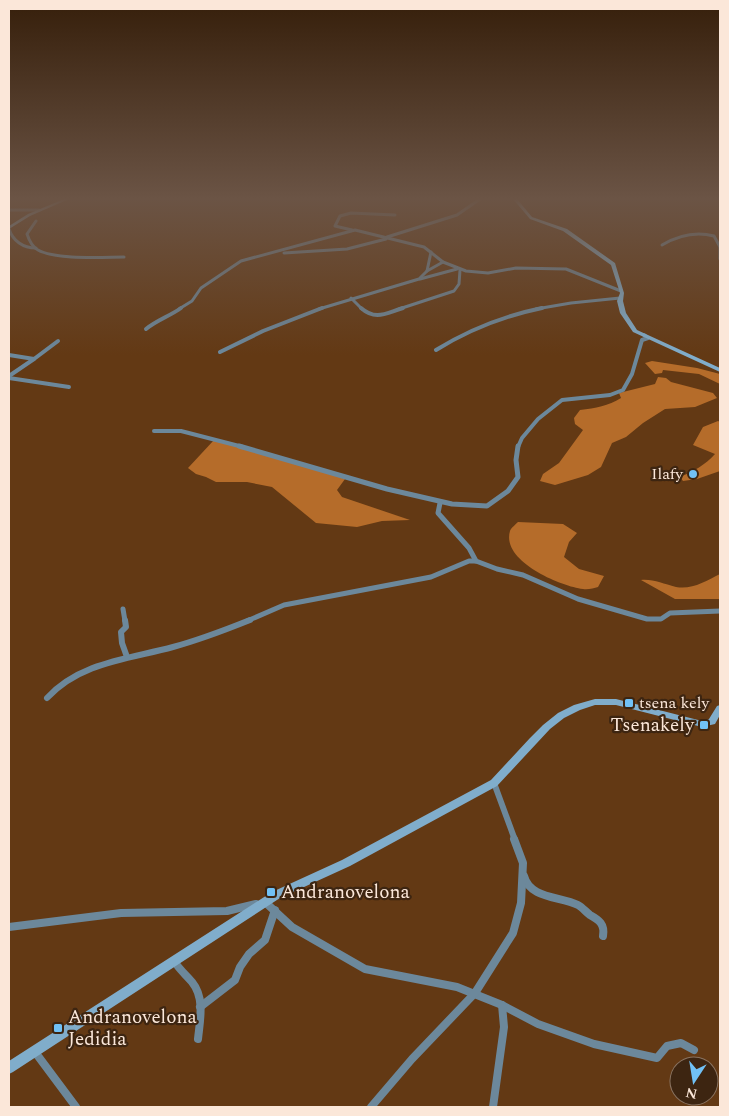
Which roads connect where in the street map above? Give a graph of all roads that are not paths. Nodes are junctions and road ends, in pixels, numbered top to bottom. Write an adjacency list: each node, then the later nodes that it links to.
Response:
1 (46, 251): 7 (street)
2 (284, 251): 6 (street)
3 (317, 251): 6 (street)
4 (595, 251): 12 (street)
5 (431, 252): 8 (street); 10 (street)
6 (274, 254): 15 (street)
7 (124, 257)
8 (443, 262): 9 (street); 10 (street)
9 (459, 269): 11 (street); 12 (street); 13 (street)
10 (427, 271): 11 (street)
11 (420, 280): 13 (street)
12 (620, 291): 14 (street)
13 (350, 298): 19 (street)
14 (620, 298): 16 (street); 18 (street)
15 (146, 329)
16 (643, 335): 22 (street); 26 (street)
17 (58, 341): 21 (street)
18 (436, 350)
19 (220, 352)
20 (9, 355): 21 (street)
21 (34, 359): 23 (street)
22 (720, 370)
23 (9, 377): 24 (street)
24 (69, 387)
25 (154, 431): 26 (street)
26 (440, 503): 27 (street)
27 (476, 561): 29 (street); 30 (street)
28 (123, 609): 30 (street)
29 (720, 611)
30 (127, 657): 31 (street)
31 (46, 698)
32 (720, 708): 33 (street)
33 (494, 783): 34 (street); 35 (street)
34 (522, 871): 37 (street); 39 (street)
35 (271, 906): 36 (street); 38 (street); 39 (street); 41 (street)
36 (9, 927)
37 (603, 936)
38 (173, 960): 41 (street); 44 (street)
39 (476, 993): 40 (street); 47 (street)
40 (502, 1004): 43 (street); 48 (street)
41 (200, 1007): 42 (street)
42 (198, 1039)
43 (694, 1050)
44 (35, 1051): 45 (street); 46 (street)
45 (9, 1068)
46 (76, 1107)
47 (371, 1107)
48 (493, 1107)

